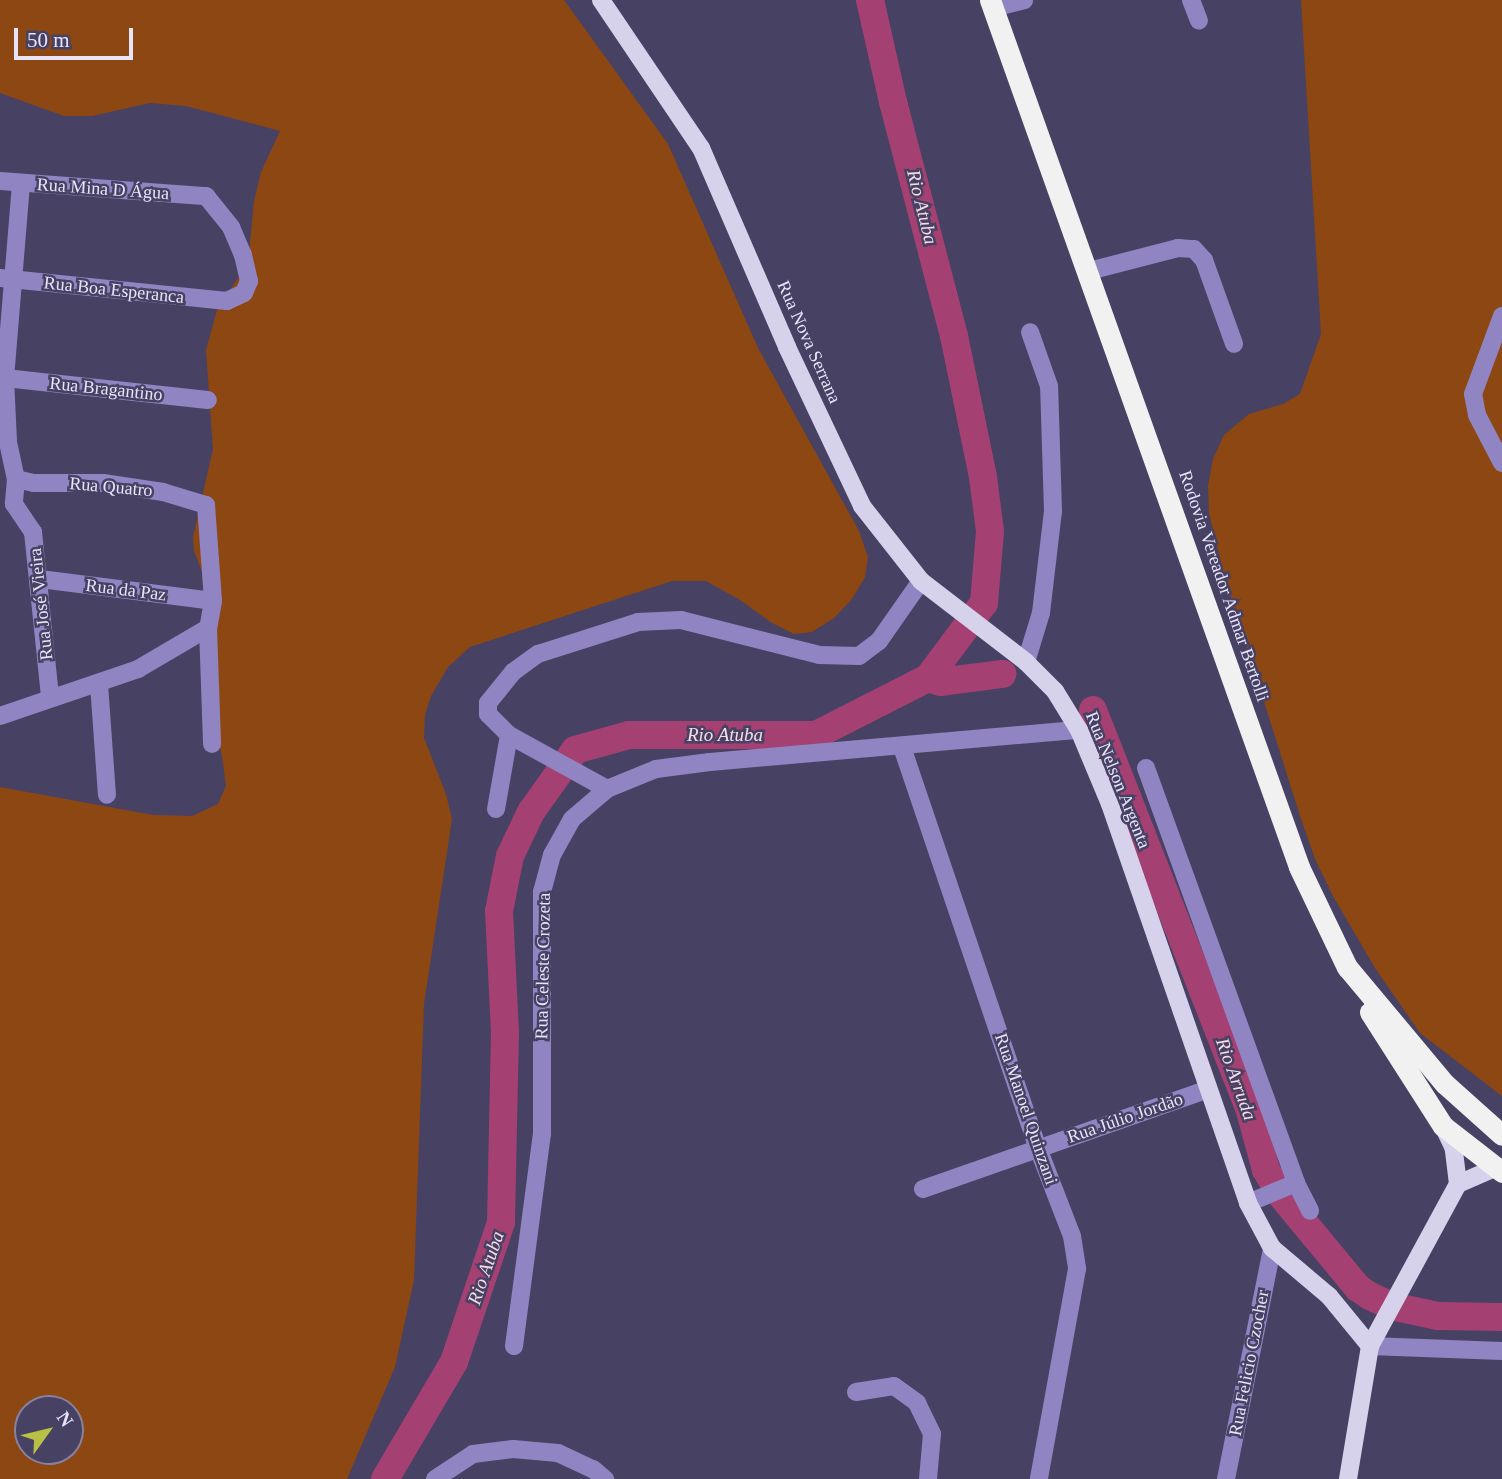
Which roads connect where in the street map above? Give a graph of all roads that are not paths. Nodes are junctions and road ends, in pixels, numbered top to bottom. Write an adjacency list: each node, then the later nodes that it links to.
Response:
1 (601, 0): 20 (main road, Rua Nova Serrana)
2 (1024, 0): 4 (street)
3 (1191, 0): 5 (street)
4 (991, 4): 8 (highway, Rodovia Vereador Admar Bertolli)
5 (1199, 21)
6 (0, 181): 7 (street, Rua Mina D Água)
7 (21, 184): 9 (street, Rua José Vieira); 10 (street, Rua Mina D Água)
8 (1089, 271): 13 (street); 35 (highway, Rodovia Vereador Admar Bertolli)
9 (6, 279): 10 (street, Rua Boa Esperanca); 14 (street, Rua José Vieira)
10 (227, 301)
11 (1502, 316): 16 (street)
12 (1030, 332): 23 (street)
13 (1234, 344)
14 (5, 377): 15 (street, Rua Bragantino); 17 (street, Rua José Vieira)
15 (208, 400)
16 (1502, 463)
17 (16, 479): 18 (street, Rua José Vieira); 21 (street, Rua Quatro)
18 (7, 509): 19 (street, Rua José Vieira)
19 (40, 579): 21 (street, Rua da Paz); 25 (street, Rua José Vieira)
20 (928, 587): 23 (main road, Rua Nova Serrana); 28 (street)
21 (213, 601): 22 (street)
22 (208, 628): 24 (street); 29 (street)
23 (1026, 662): 27 (main road, Rua Nelson Argenta)
24 (99, 684): 25 (street); 33 (street)
25 (50, 697): 26 (street)
26 (0, 716)
27 (1079, 730): 30 (street, Rua Celeste Crozeta); 36 (main road, Rua Nelson Argenta)
28 (509, 735): 32 (street); 34 (street)
29 (212, 744)
30 (902, 747): 32 (street, Rua Celeste Crozeta); 39 (street, Rua Manoel Quinzani)
31 (1146, 768): 41 (street, Rua Nelson Argenta)
32 (607, 789): 47 (street, Rua Celeste Crozeta)
33 (107, 795)
34 (496, 809)
35 (1347, 967): 37 (highway); 38 (highway, Rodovia Vereador Admar Bertolli)
36 (1208, 1089): 39 (street, Rua Júlio Jordão); 44 (main road, Rua Nelson Argenta)
37 (1443, 1126): 40 (highway); 42 (main road)
38 (1502, 1135)
39 (1038, 1148): 43 (street, Rua Júlio Jordão); 54 (street, Rua Manoel Quinzani)
40 (1499, 1170): 42 (main road)
41 (1296, 1183): 44 (street); 45 (street, Rua Nelson Argenta)
42 (1458, 1184): 48 (main road)
43 (923, 1189)
44 (1248, 1203): 46 (main road, Rua Nelson Argenta)
45 (1310, 1211)
46 (1272, 1248): 48 (main road, Rua Nelson Argenta); 55 (street, Rua Felicio Czocher)
47 (514, 1346)
48 (1370, 1346): 49 (street); 56 (main road)
49 (1502, 1351)
50 (856, 1392): 53 (street)
51 (435, 1479): 52 (street)
52 (605, 1479)
53 (928, 1479)
54 (1039, 1479)
55 (1226, 1479)
56 (1348, 1479)

